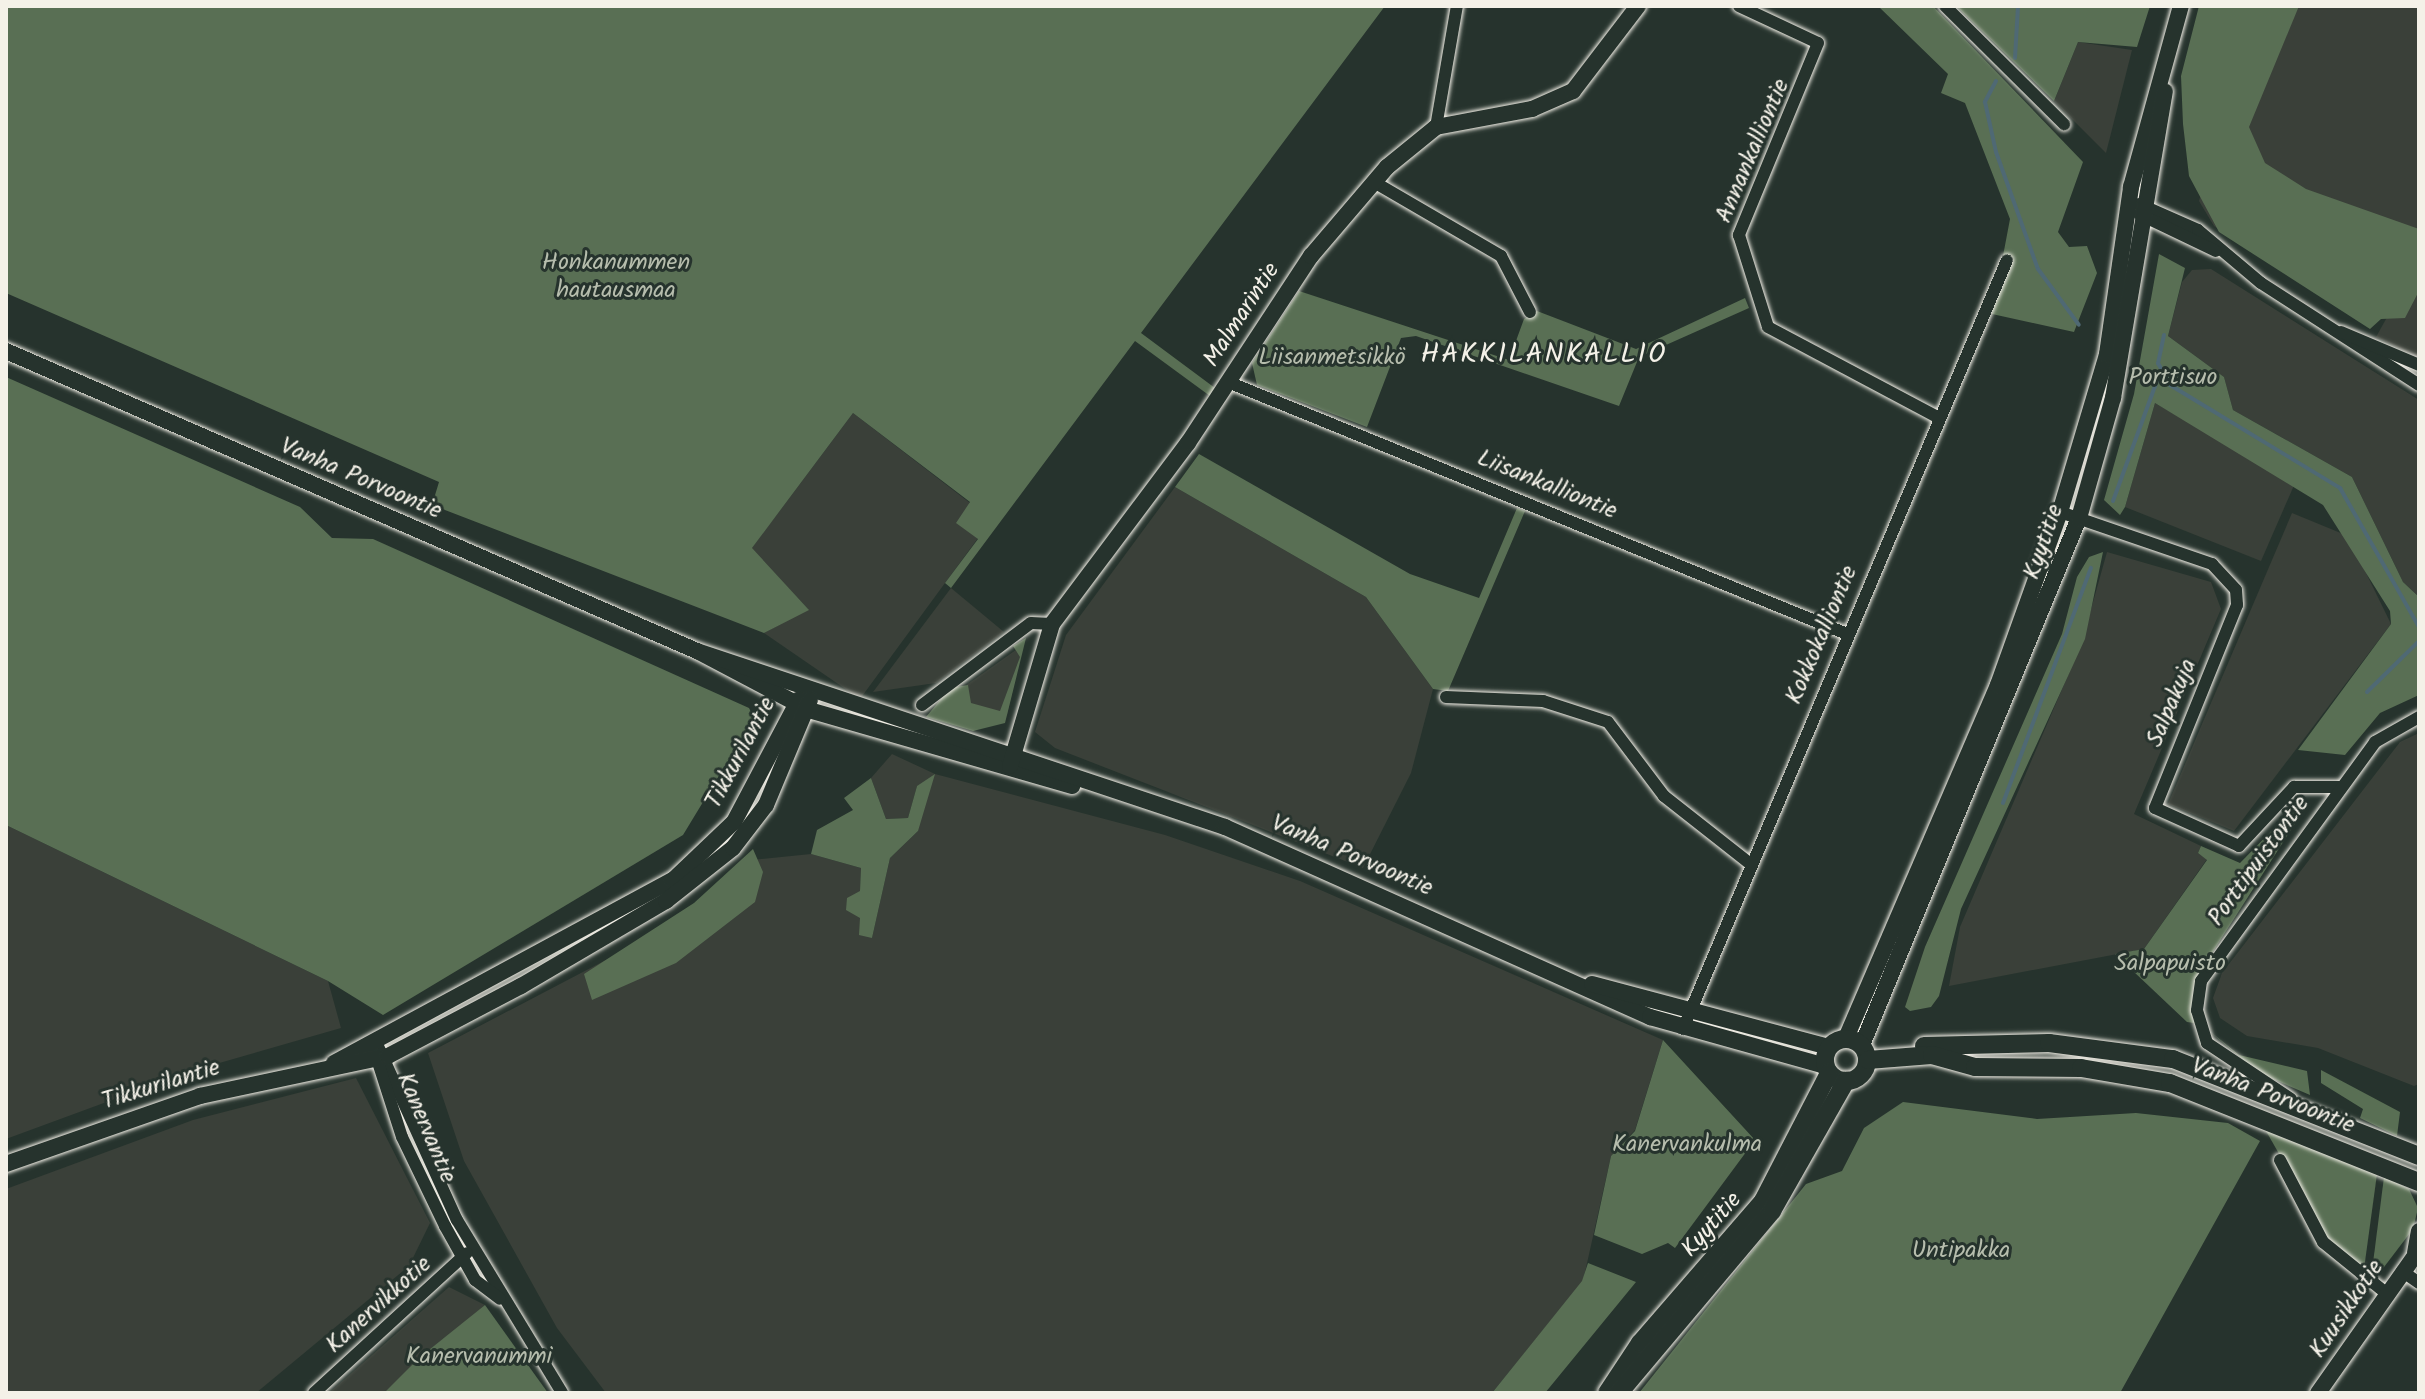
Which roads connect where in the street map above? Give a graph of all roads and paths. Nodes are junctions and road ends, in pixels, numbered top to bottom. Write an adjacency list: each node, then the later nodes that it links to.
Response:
1 (1457, 6): 8 (street)
2 (1638, 6): 8 (main road)
3 (1739, 6): 19 (street, Annankalliontie)
4 (1945, 6): 7 (street)
5 (2181, 6): 6 (main road, Kyytitie)
6 (2175, 25): 10 (main road, Kyytitie); 11 (main road, Kyytitie)
7 (2064, 124)
8 (1436, 127): 9 (main road, Malmarintie)
9 (1374, 182): 13 (street); 17 (main road, Malmarintie)
10 (2128, 205): 11 (street); 20 (main road, Kyytitie)
11 (2146, 211): 14 (street); 21 (main road, Kyytitie)
12 (2007, 260): 19 (street, Kokkokalliontie)
13 (1530, 312)
14 (2333, 329): 16 (street); 18 (street)
15 (6, 351): 24 (main road, Vanha Porvoontie)
16 (2419, 365)
17 (1228, 382): 22 (main road, Malmarintie); 23 (street, Liisankalliontie)
18 (2419, 385)
19 (1939, 418): 23 (street, Kokkokalliontie)
20 (2060, 512): 21 (street, Salpakuja); 36 (main road, Kyytitie)
21 (2079, 518): 32 (street, Salpakuja); 36 (main road, Kyytitie)
22 (1052, 624): 28 (street); 31 (main road, Malmarintie)
23 (1847, 634): 33 (street, Kokkokalliontie)
24 (697, 651): 25 (main road, Vanha Porvoontie); 27 (main road, Vanha Porvoontie)
25 (810, 691): 27 (main road, Tikkurilantie); 29 (main road, Tikkurilantie); 31 (main road, Vanha Porvoontie)
26 (1446, 697): 33 (street)
27 (793, 703): 29 (main road, Vanha Porvoontie); 37 (main road, Tikkurilantie)
28 (922, 705)
29 (809, 710): 31 (main road, Vanha Porvoontie); 37 (main road, Tikkurilantie)
30 (2419, 717): 32 (street, Porttipuistontie)
31 (1010, 764): 34 (main road, Vanha Porvoontie)
32 (2340, 787): 39 (street, Porttipuistontie)
33 (1749, 863): 34 (street, Kokkokalliontie)
34 (1685, 1021): 35 (main road, Vanha Porvoontie); 38 (main road, Vanha Porvoontie)
35 (1829, 1047): 36 (main road); 38 (main road)
36 (1861, 1049): 38 (main road); 39 (main road, Vanha Porvoontie); 43 (main road, Vanha Porvoontie)
37 (380, 1053): 42 (main road, Tikkurilantie); 45 (street, Kanervantie); 47 (street, Kanervantie)
38 (1833, 1073): 54 (main road, Kyytitie); 55 (main road, Kyytitie)
39 (2293, 1101): 40 (main road, Vanha Porvoontie)
40 (2419, 1156)
41 (2280, 1160): 50 (street)
42 (6, 1164)
43 (2419, 1182)
44 (2419, 1231): 46 (main road, Kuusikkotie)
45 (472, 1247): 47 (street, Kanervikkotie); 51 (street, Kanervantie)
46 (2417, 1252): 48 (main road, Kuusikkotie)
47 (462, 1258): 51 (street, Kanervantie); 52 (street, Kanervikkotie)
48 (2402, 1271): 49 (street); 50 (main road, Kuusikkotie)
49 (2419, 1283)
50 (2386, 1293): 56 (main road, Kuusikkotie)
51 (500, 1299): 53 (street, Kanervantie)
52 (314, 1393)
53 (562, 1393)
54 (1607, 1393)
55 (1619, 1393)
56 (2318, 1393)

